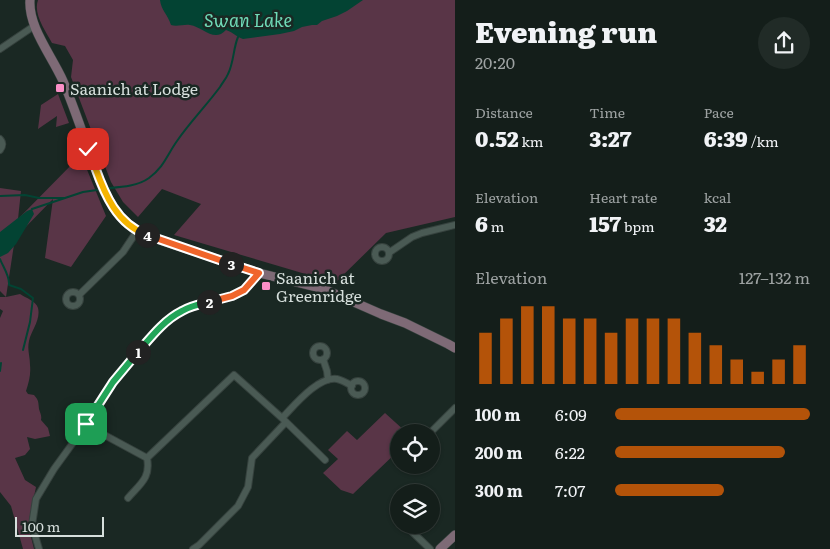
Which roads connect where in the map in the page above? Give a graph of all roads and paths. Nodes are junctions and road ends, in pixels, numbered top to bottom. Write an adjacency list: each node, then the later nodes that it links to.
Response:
1 (30, 0): 2 (main road)
2 (34, 26): 3 (street); 7 (main road)
3 (0, 49)
4 (0, 139): 5 (street)
5 (0, 150)
6 (455, 225): 8 (street)
7 (137, 231): 9 (main road); 10 (street)
8 (390, 252)
9 (259, 273): 11 (main road); 17 (street)
10 (79, 296)
11 (455, 348)
12 (323, 359): 13 (street)
13 (328, 380): 14 (street); 16 (street)
14 (352, 386)
15 (455, 408): 18 (street)
16 (284, 420): 19 (street); 20 (street); 25 (street)
17 (86, 424): 19 (street); 24 (street)
18 (439, 424)
19 (148, 458): 21 (street)
20 (325, 460)
21 (128, 498)
22 (415, 534): 26 (street)
23 (455, 534): 27 (main road)
24 (39, 549)
25 (194, 549)
26 (430, 549)
27 (440, 549)

